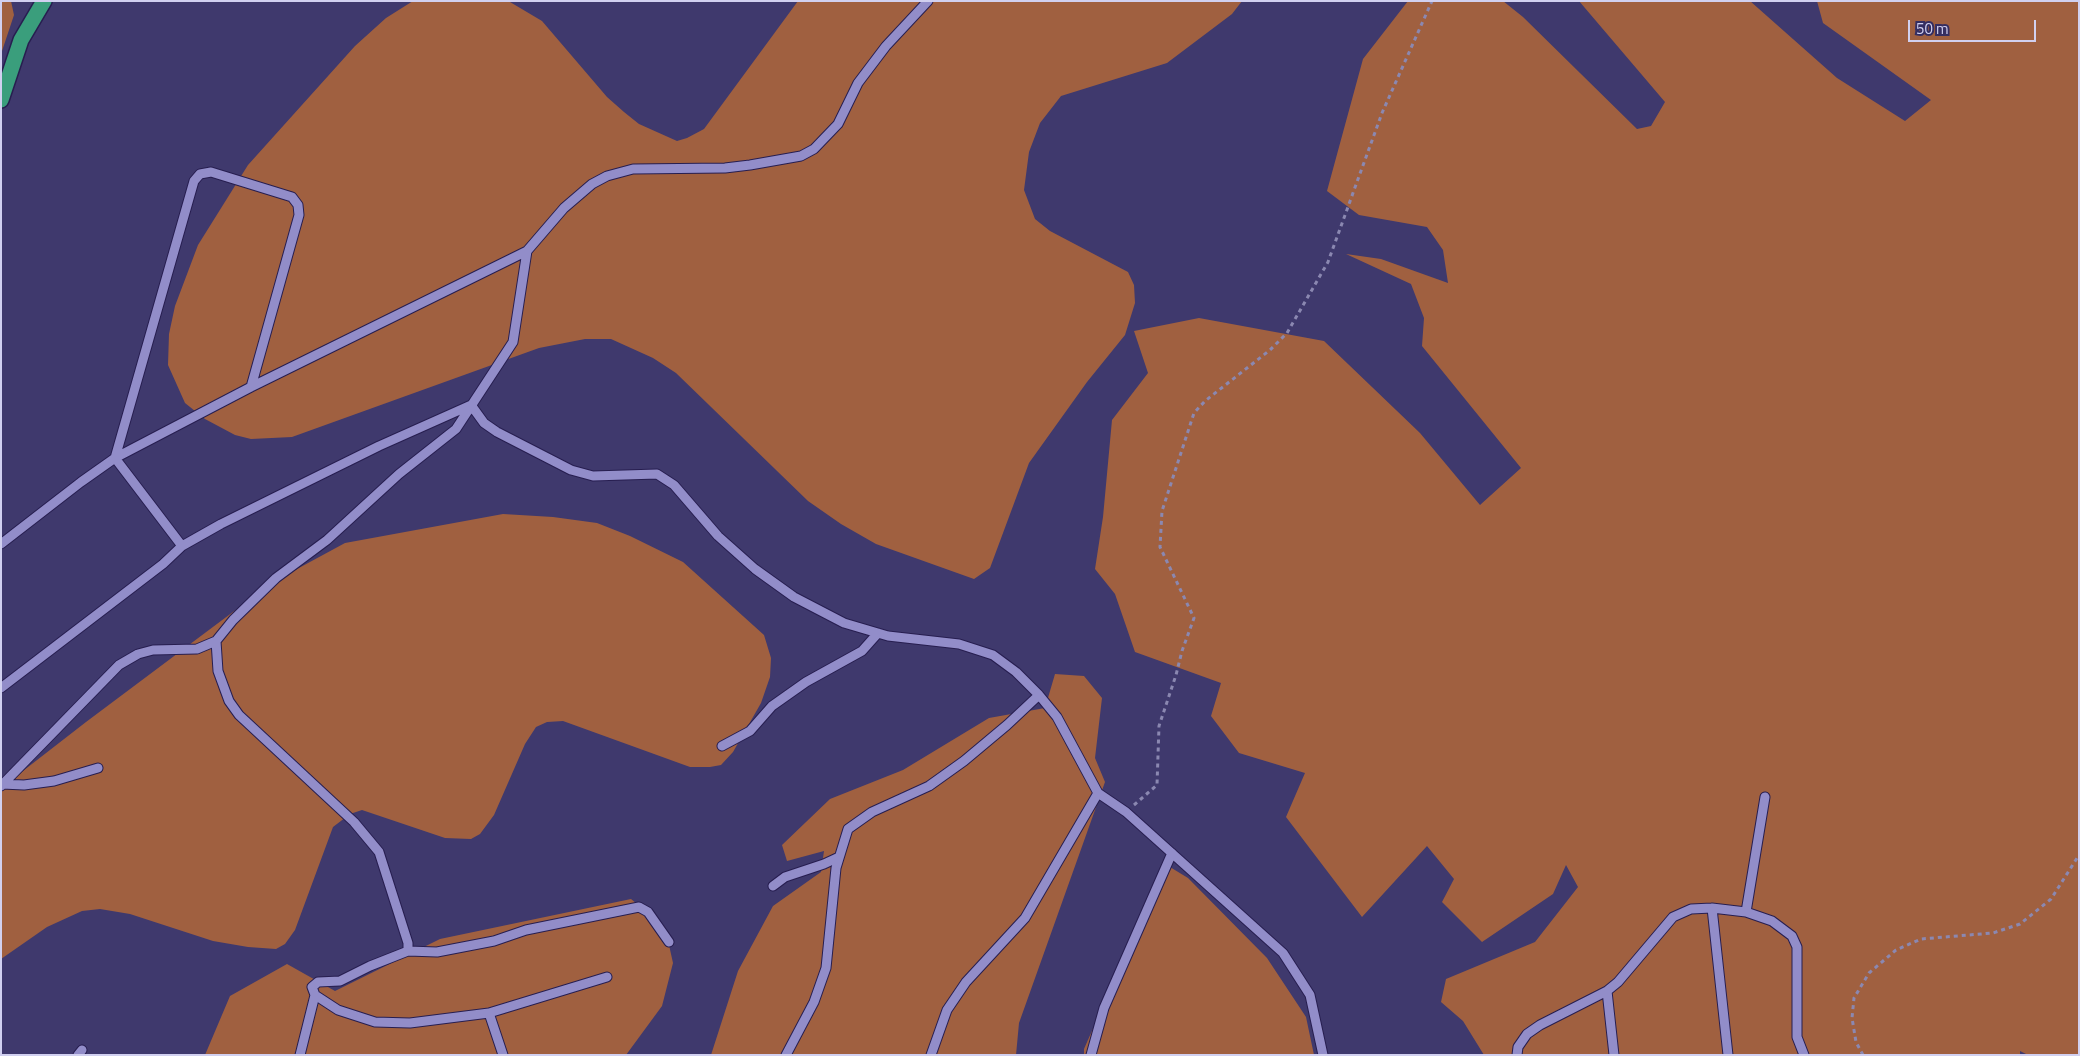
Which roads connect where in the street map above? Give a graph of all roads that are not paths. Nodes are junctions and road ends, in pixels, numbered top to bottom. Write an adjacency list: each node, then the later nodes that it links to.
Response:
1 (44, 1): 3 (highway)
2 (928, 1): 4 (street)
3 (1, 100)
4 (527, 251): 5 (street); 6 (street)
5 (251, 387): 7 (street); 7 (street)
6 (471, 404): 9 (street); 10 (street); 11 (street)
7 (115, 458): 8 (street); 9 (street)
8 (1, 544)
9 (182, 546): 12 (street)
10 (878, 633): 13 (street); 14 (street)
11 (216, 641): 16 (street); 25 (street)
12 (1, 688)
13 (1040, 695): 17 (street); 20 (street)
14 (722, 746)
15 (98, 768): 16 (street)
16 (2, 785)
17 (1098, 793): 19 (street); 33 (street)
18 (1765, 797): 23 (street)
19 (1172, 853): 34 (street); 35 (street)
20 (839, 856): 21 (street); 32 (street)
21 (773, 886)
22 (1712, 908): 23 (street); 27 (street); 38 (street)
23 (1746, 912): 39 (street)
24 (669, 942): 25 (street)
25 (408, 951): 28 (street)
26 (607, 977): 29 (street)
27 (1607, 991): 36 (street); 37 (street)
28 (315, 995): 29 (street); 30 (street)
29 (489, 1013): 31 (street)
30 (300, 1055)
31 (503, 1055)
32 (786, 1055)
33 (931, 1055)
34 (1091, 1055)
35 (1323, 1055)
36 (1517, 1055)
37 (1614, 1055)
38 (1728, 1055)
39 (1804, 1055)

